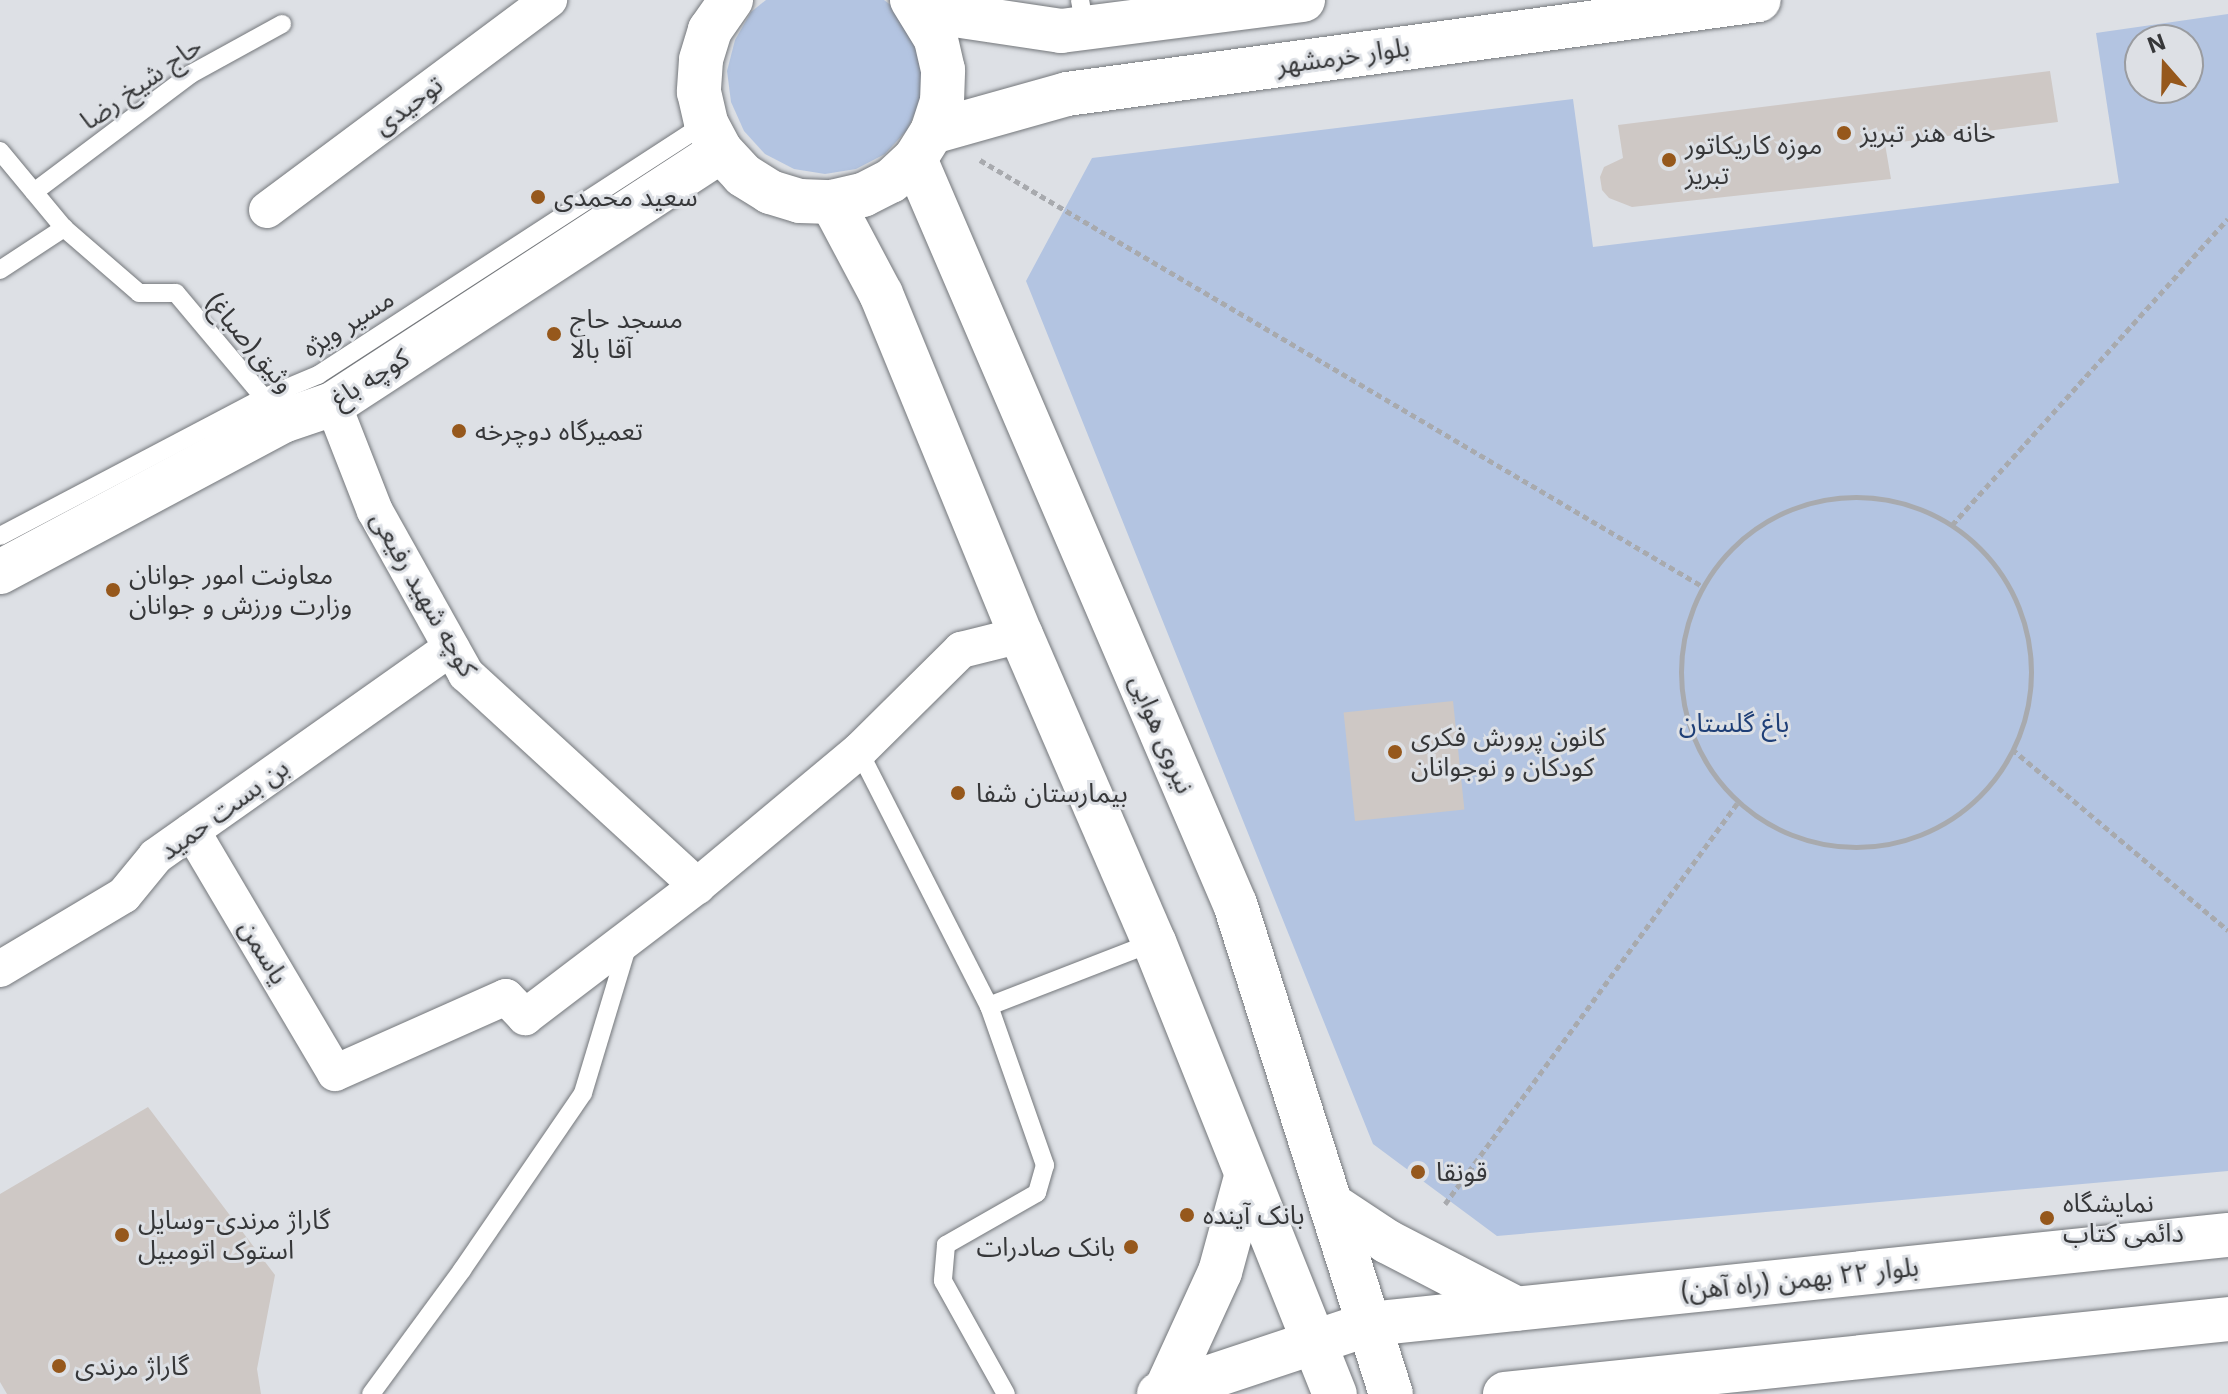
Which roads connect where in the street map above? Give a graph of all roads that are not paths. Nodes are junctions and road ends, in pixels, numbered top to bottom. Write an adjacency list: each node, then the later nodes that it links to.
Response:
1 (549, 0): 13 (street, توحیدی)
2 (731, 0): 8 (main road)
3 (1303, 0): 6 (main road)
4 (1759, 0): 9 (main road, بلوار خرمشهر)
5 (933, 6): 6 (main road); 9 (main road)
6 (1082, 14)
7 (282, 24): 11 (lane, حاج شیخ رضا)
8 (714, 137): 12 (main road); 16 (main road, کوچه باغ); 17 (lane, مسیر ویژه)
9 (924, 145): 12 (main road); 30 (main road, نیروی هوایی)
10 (0, 151): 11 (lane, وثیق(صباغ))
11 (34, 192): 14 (lane, وثیق(صباغ))
12 (832, 202): 20 (main road)
13 (267, 210)
14 (64, 228): 15 (lane); 17 (lane, وثیق(صباغ))
15 (0, 270)
16 (333, 404): 17 (main road, کوچه باغ); 21 (street, کوچه شهید رفیعی)
17 (273, 409): 18 (lane, مسیر ویژه); 19 (main road, کوچه باغ)
18 (0, 536)
19 (0, 572)
20 (1021, 635): 22 (street); 26 (main road)
21 (451, 648): 23 (street, بن بست حمید); 24 (street, کوچه شهید رفیعی)
22 (859, 751): 24 (street); 28 (lane)
23 (192, 831): 25 (street, یاسمن); 27 (street, بن بست حمید)
24 (697, 886): 25 (street)
25 (630, 937): 37 (lane)
26 (1154, 942): 28 (lane); 29 (main road)
27 (0, 969)
28 (989, 1006): 38 (lane)
29 (1246, 1177): 35 (main road); 36 (main road)
30 (1332, 1205): 32 (main road); 34 (main road, نیروی هوایی)
31 (2228, 1235): 32 (main road, بلوار ۲۲ بهمن (راه آهن))
32 (1517, 1309): 34 (main road, بلوار ۲۲ بهمن (راه آهن))
33 (2228, 1319): 41 (main road)
34 (1370, 1324): 35 (main road, بلوار ۲۲ بهمن (راه آهن)); 40 (main road, نیروی هوایی)
35 (1311, 1341): 36 (main road); 39 (main road)
36 (1162, 1393)
37 (371, 1394)
38 (1006, 1394)
39 (1335, 1394)
40 (1391, 1394)
41 (1505, 1394)

